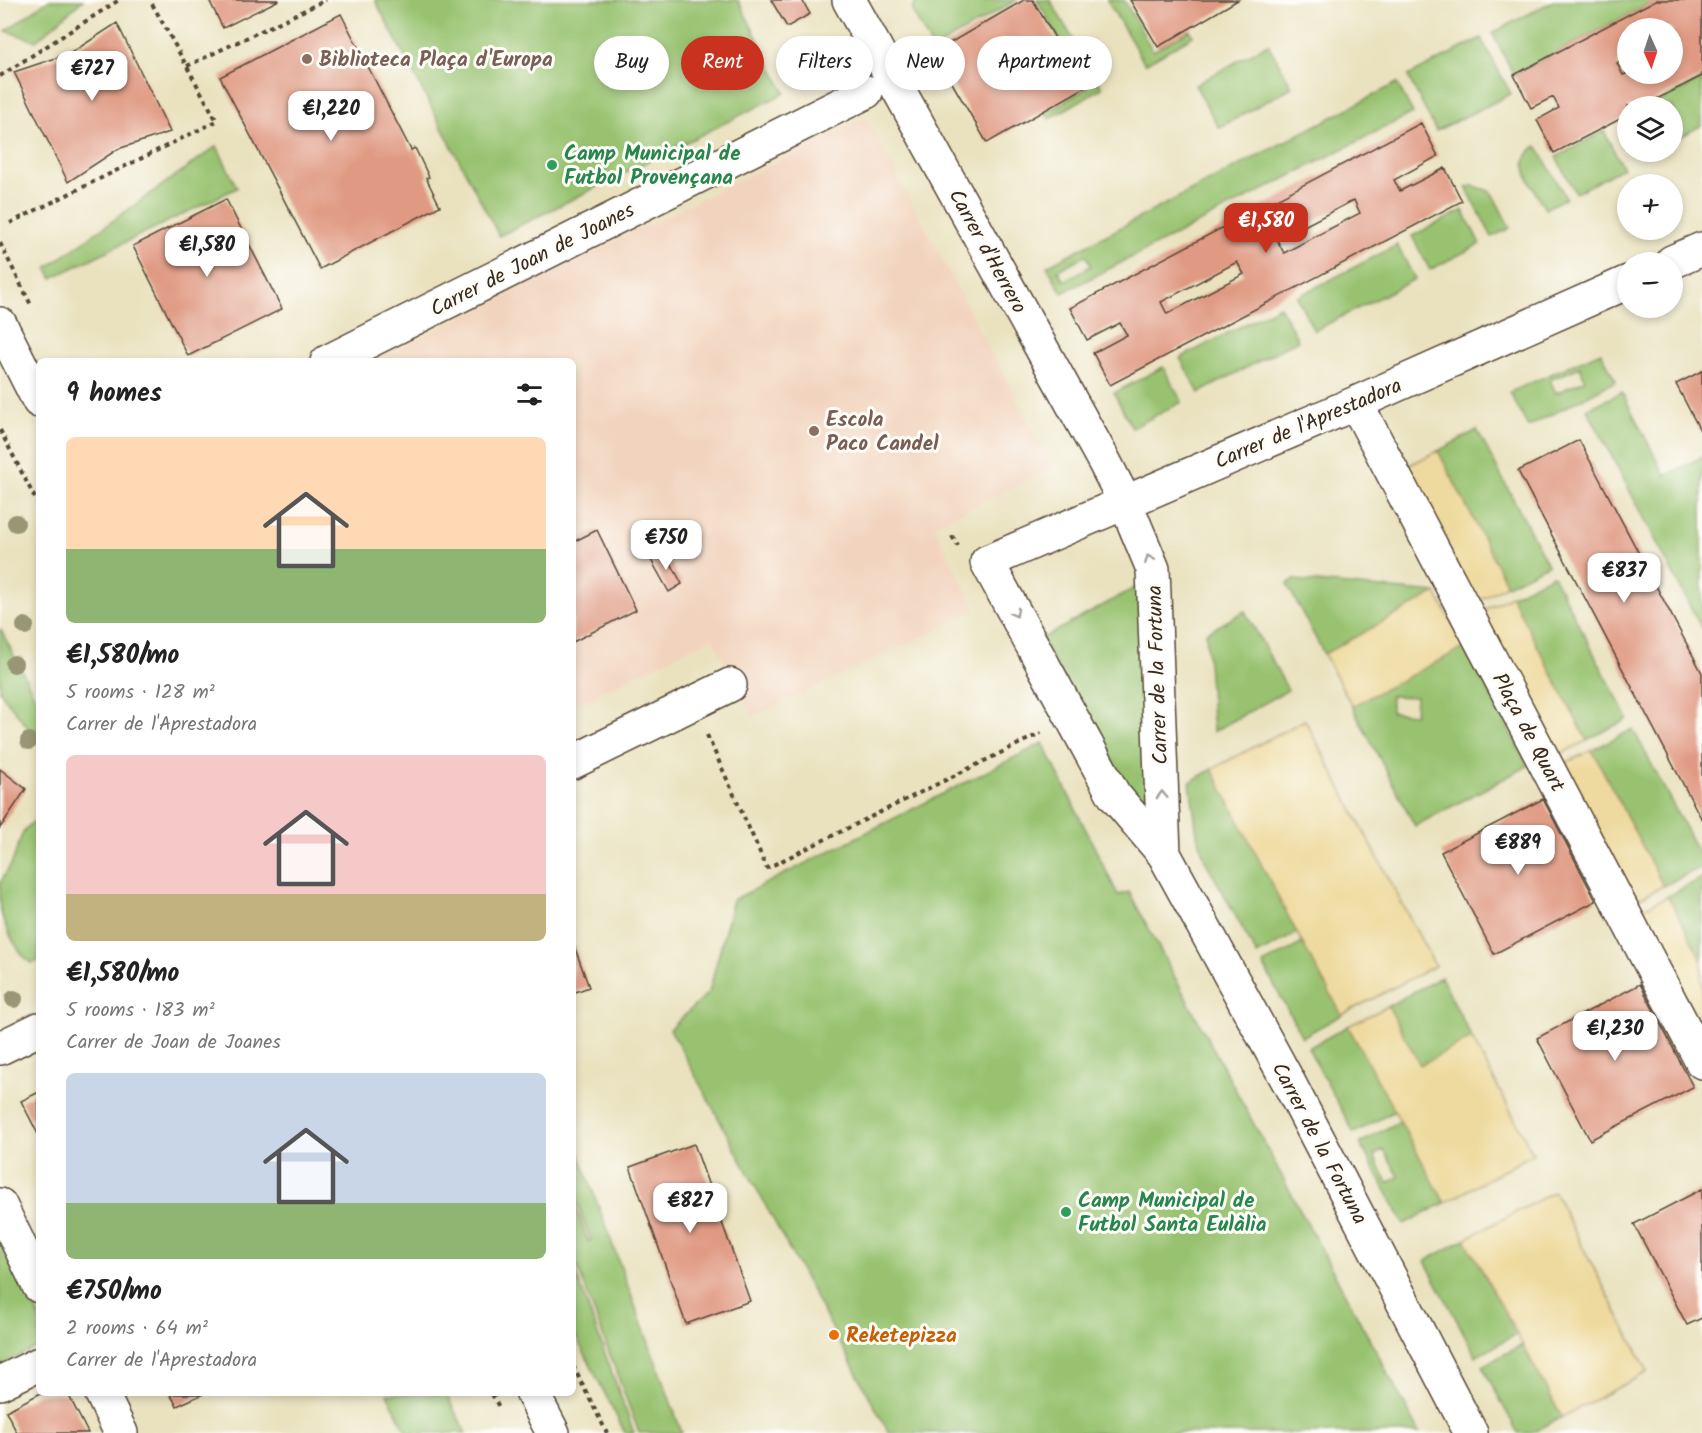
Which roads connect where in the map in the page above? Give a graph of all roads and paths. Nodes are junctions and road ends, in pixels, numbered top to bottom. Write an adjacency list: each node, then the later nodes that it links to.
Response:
1 (119, 0): 6 (path)
2 (150, 0): 5 (path)
3 (326, 0): 5 (path)
4 (849, 0): 20 (street, Carrer d'Herrero)
5 (186, 66): 8 (path)
6 (0, 76)
7 (866, 92): 15 (street, Carrer de Joan de Joanes)
8 (10, 223)
9 (0, 243): 13 (path)
10 (1702, 249): 11 (street)
11 (1683, 257)
12 (1617, 287): 17 (street, Carrer de l'Aprestadora)
13 (35, 312)
14 (0, 324): 16 (street)
15 (335, 358)
16 (36, 395)
17 (1356, 402): 20 (street, Carrer de l'Aprestadora); 29 (street, Plaça de Quart)
18 (0, 430): 19 (path)
19 (36, 500)
20 (1125, 502): 21 (street, Carrer de l'Aprestadora); 26 (street, Carrer de la Fortuna, one-way to 20)
21 (987, 562): 26 (street, Carrer de la Fortuna, one-way to 26)
22 (730, 685): 25 (street)
23 (704, 728): 24 (path)
24 (1042, 732)
25 (576, 761)
26 (1164, 854): 40 (street, Carrer de la Fortuna)
27 (36, 1030): 28 (street)
28 (0, 1048)
29 (1702, 1062)
30 (0, 1205): 31 (street)
31 (36, 1280)
32 (36, 1365): 34 (street)
33 (576, 1372): 39 (path)
34 (0, 1383)
35 (103, 1396): 37 (street)
36 (534, 1396): 38 (street)
37 (121, 1433)
38 (553, 1433)
39 (607, 1433)
40 (1471, 1433)

